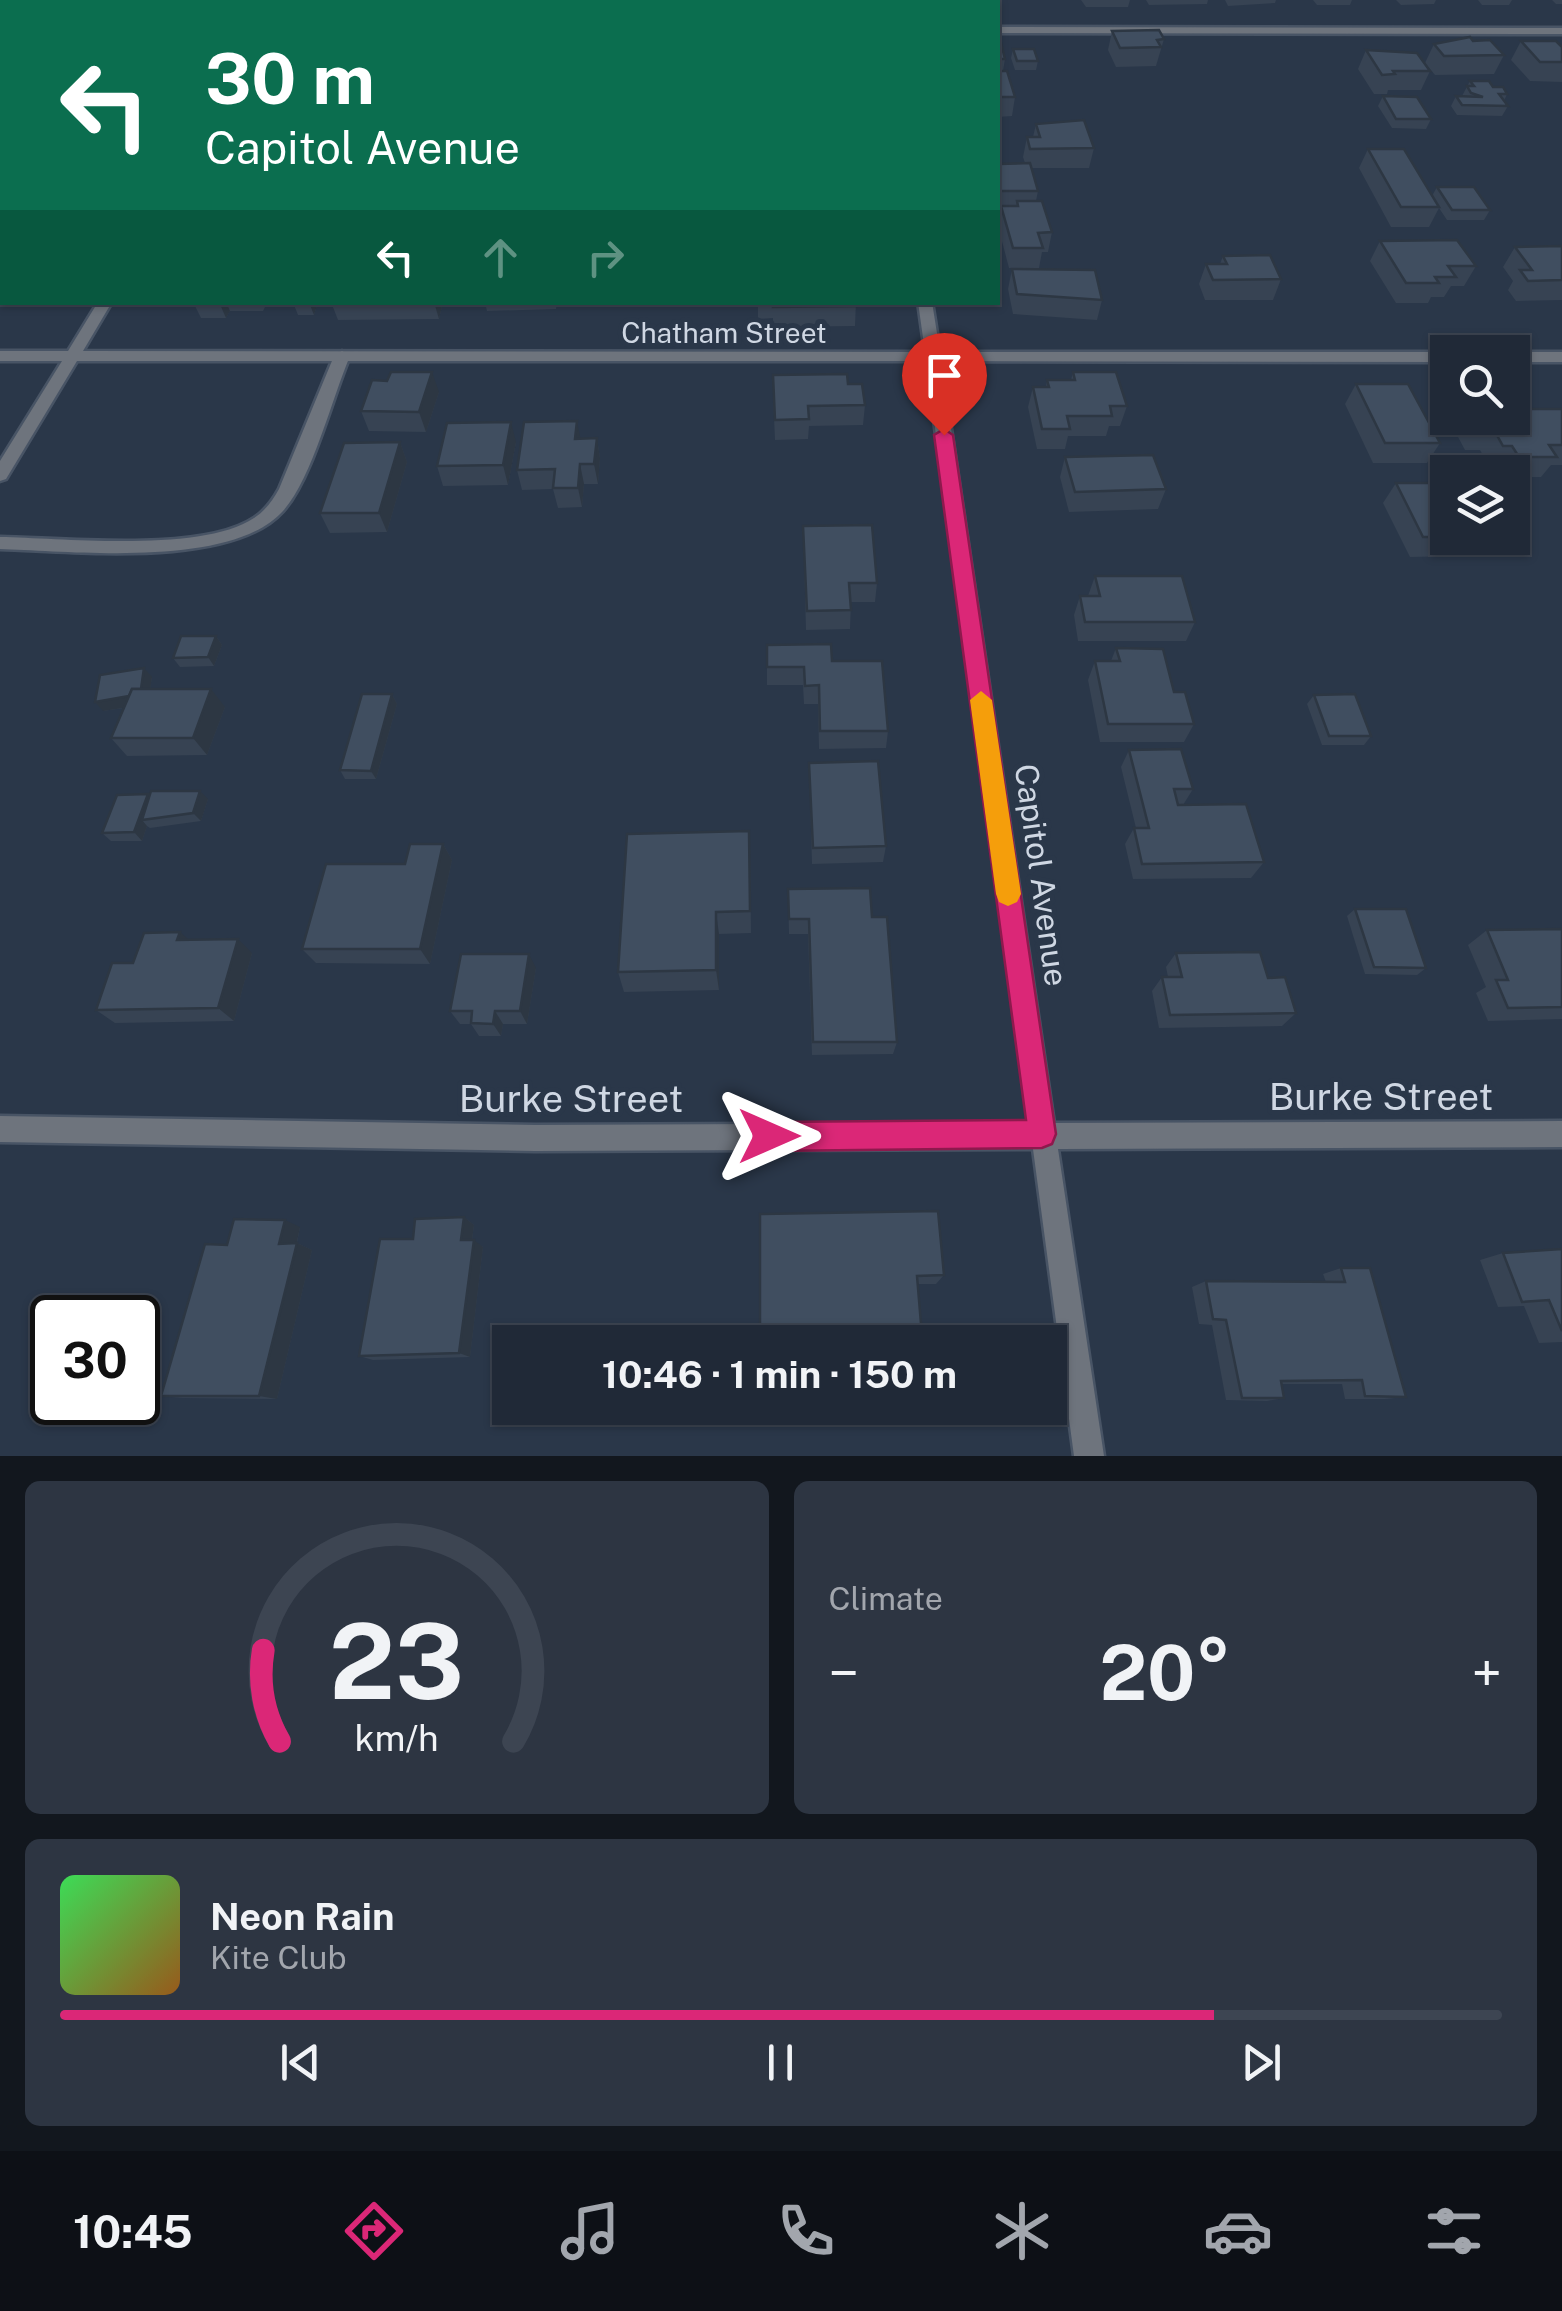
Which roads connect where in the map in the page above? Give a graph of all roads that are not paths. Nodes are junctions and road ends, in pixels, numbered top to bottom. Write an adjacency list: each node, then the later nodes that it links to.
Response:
1 (1000, 30): 2 (street)
2 (1562, 31)
3 (104, 305): 5 (street)
4 (926, 305): 11 (street, Capitol Avenue)
5 (73, 354): 6 (street, Chatham Street); 7 (street, Chatham Street); 12 (street)
6 (0, 356)
7 (342, 356): 11 (street, Chatham Street); 13 (street)
8 (1430, 357): 11 (street, Chatham Street)
9 (1530, 357): 10 (street)
10 (1562, 357)
11 (932, 358): 15 (street, Capitol Avenue)
12 (0, 475)
13 (0, 543)
14 (0, 1128): 15 (street, Burke Street)
15 (1042, 1134): 16 (street, Burke Street); 17 (street, Capitol Avenue)
16 (1562, 1134)
17 (1089, 1456)

